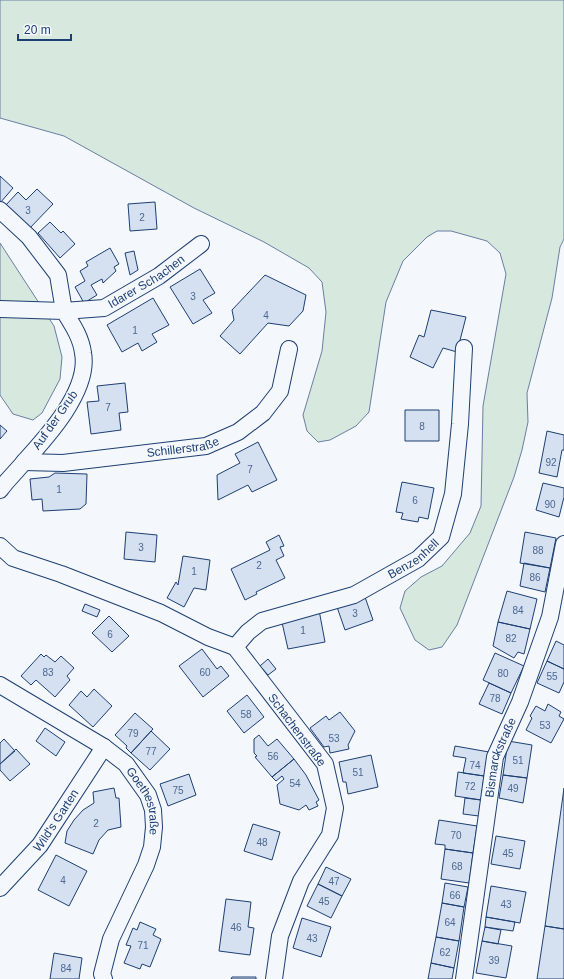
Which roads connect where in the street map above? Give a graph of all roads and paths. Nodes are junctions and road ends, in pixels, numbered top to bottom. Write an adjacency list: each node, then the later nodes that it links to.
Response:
1 (0, 210): 4 (street)
2 (201, 244): 4 (street, Idarer Schachen)
3 (0, 309): 4 (street)
4 (64, 312): 7 (street, Auf der Grub)
5 (464, 348): 11 (street, Benzenhell)
6 (289, 349): 7 (street, Schillerstraße)
7 (24, 462): 8 (street, Auf der Grub)
8 (0, 490)
9 (564, 544): 17 (street, Bismarckstraße)
10 (0, 546): 11 (street)
11 (235, 647): 16 (street, Schachenstraße)
12 (0, 685): 13 (street, Goethestraße)
13 (104, 747): 14 (street, Wild's Garten); 15 (street, Goethestraße)
14 (0, 888)
15 (104, 979)
16 (274, 979)
17 (464, 979)

